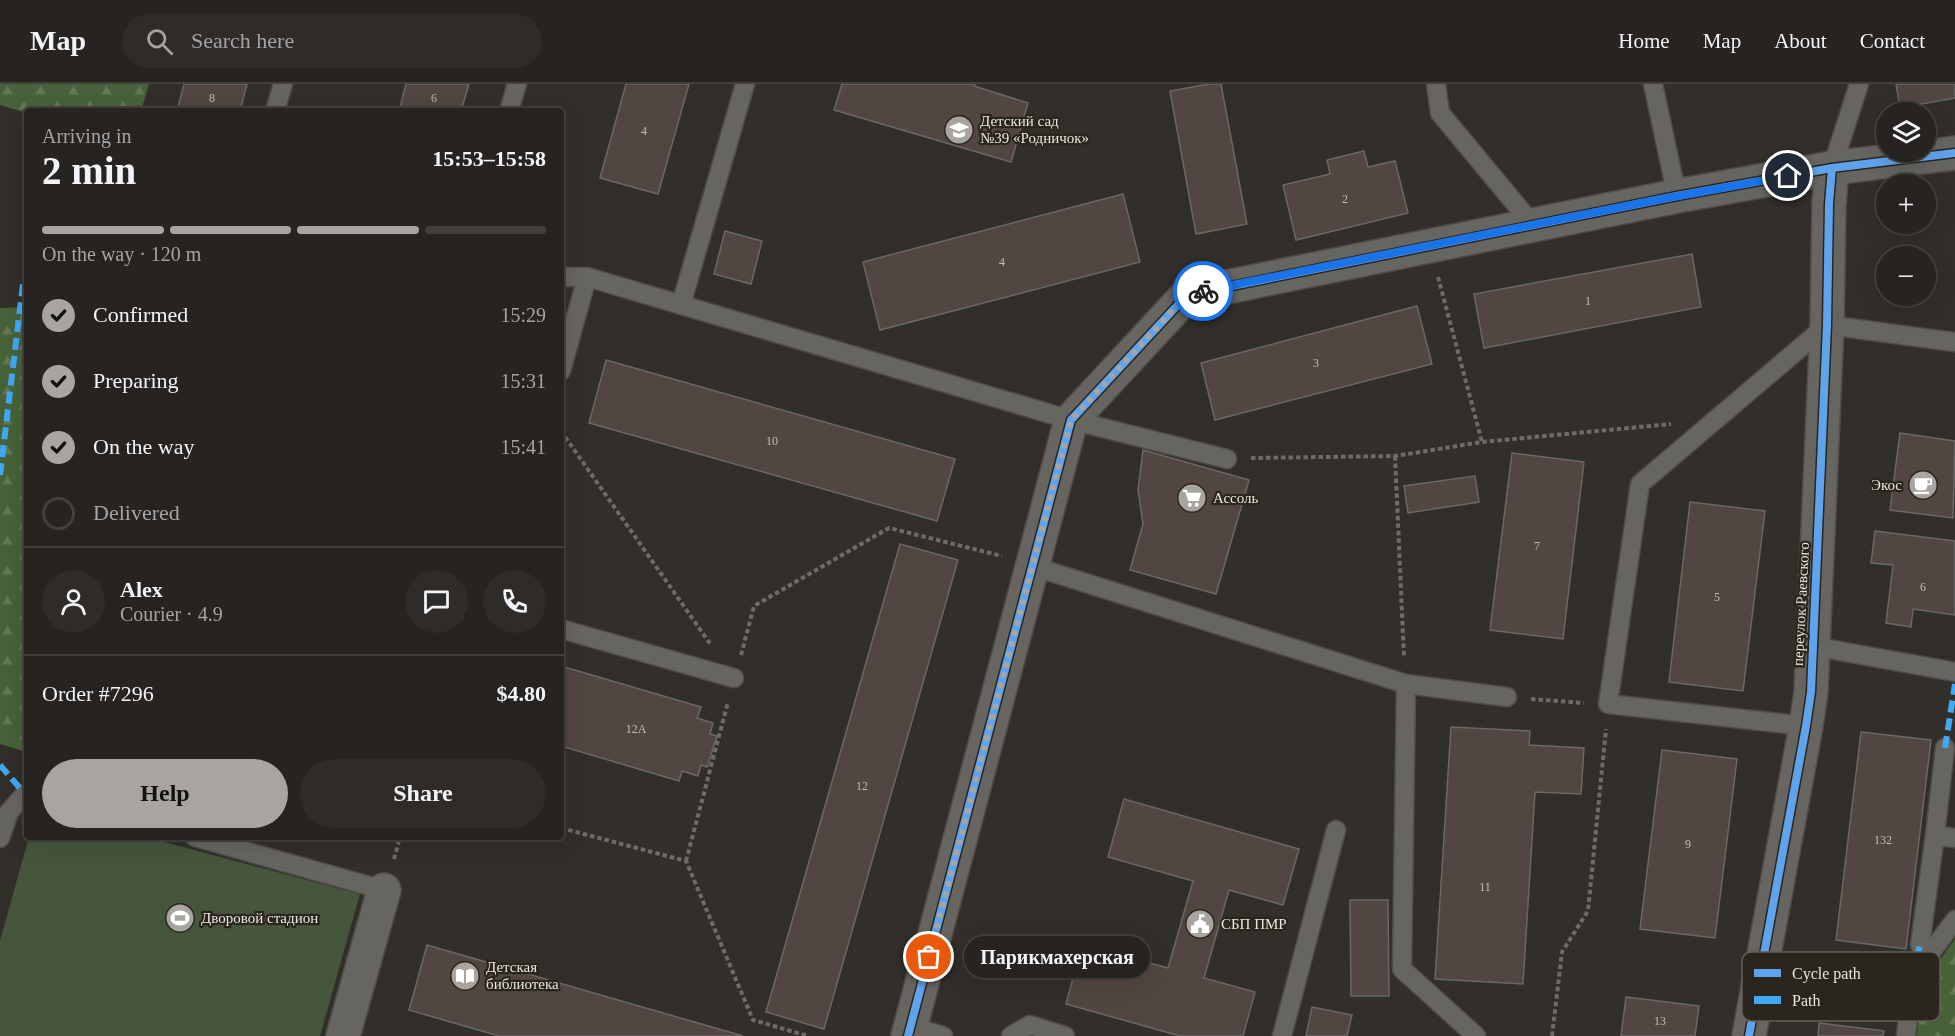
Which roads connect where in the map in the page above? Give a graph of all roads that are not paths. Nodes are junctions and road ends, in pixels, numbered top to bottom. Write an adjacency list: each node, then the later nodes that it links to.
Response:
1 (283, 84): 7 (lane)
2 (517, 84): 8 (lane)
3 (745, 84): 15 (lane)
4 (1436, 84): 12 (lane)
5 (1653, 84): 11 (lane)
6 (1859, 84): 10 (lane)
7 (276, 108)
8 (510, 108)
9 (1955, 153): 10 (street)
10 (1832, 168): 11 (street); 16 (street, переулок Раевского)
11 (1677, 196): 12 (street)
12 (1533, 225): 19 (street)
13 (564, 277): 14 (lane)
14 (587, 277): 15 (lane); 18 (lane)
15 (681, 305): 19 (lane)
16 (1827, 325): 17 (lane); 23 (street, переулок Раевского); 28 (lane)
17 (1955, 342)
18 (564, 360)
19 (1071, 420): 20 (lane); 21 (street)
20 (1227, 459)
21 (1032, 566): 26 (lane); 43 (street)
22 (564, 630): 25 (lane)
23 (1812, 646): 24 (lane); 28 (street, переулок Раевского)
24 (1955, 672)
25 (734, 678)
26 (1406, 684): 27 (lane); 49 (lane)
27 (1507, 697)
28 (1806, 726): 39 (street, переулок Раевского)
29 (1945, 748): 32 (lane)
30 (24, 794): 33 (lane)
31 (1336, 830): 48 (lane)
32 (1935, 835): 34 (lane); 38 (lane)
33 (0, 838)
34 (1955, 838)
35 (206, 840): 36 (lane)
36 (384, 890): 44 (street)
37 (1955, 920): 40 (lane)
38 (1920, 945)
39 (1763, 952)
40 (1931, 952)
41 (1751, 1021): 50 (street, переулок Раевского)
42 (1908, 1021): 51 (lane)
43 (909, 1031): 45 (lane)
44 (343, 1036)
45 (943, 1036)
46 (1011, 1036): 47 (lane)
47 (1065, 1036)
48 (1282, 1036)
49 (1476, 1036)
50 (1749, 1036)
51 (1906, 1036)

